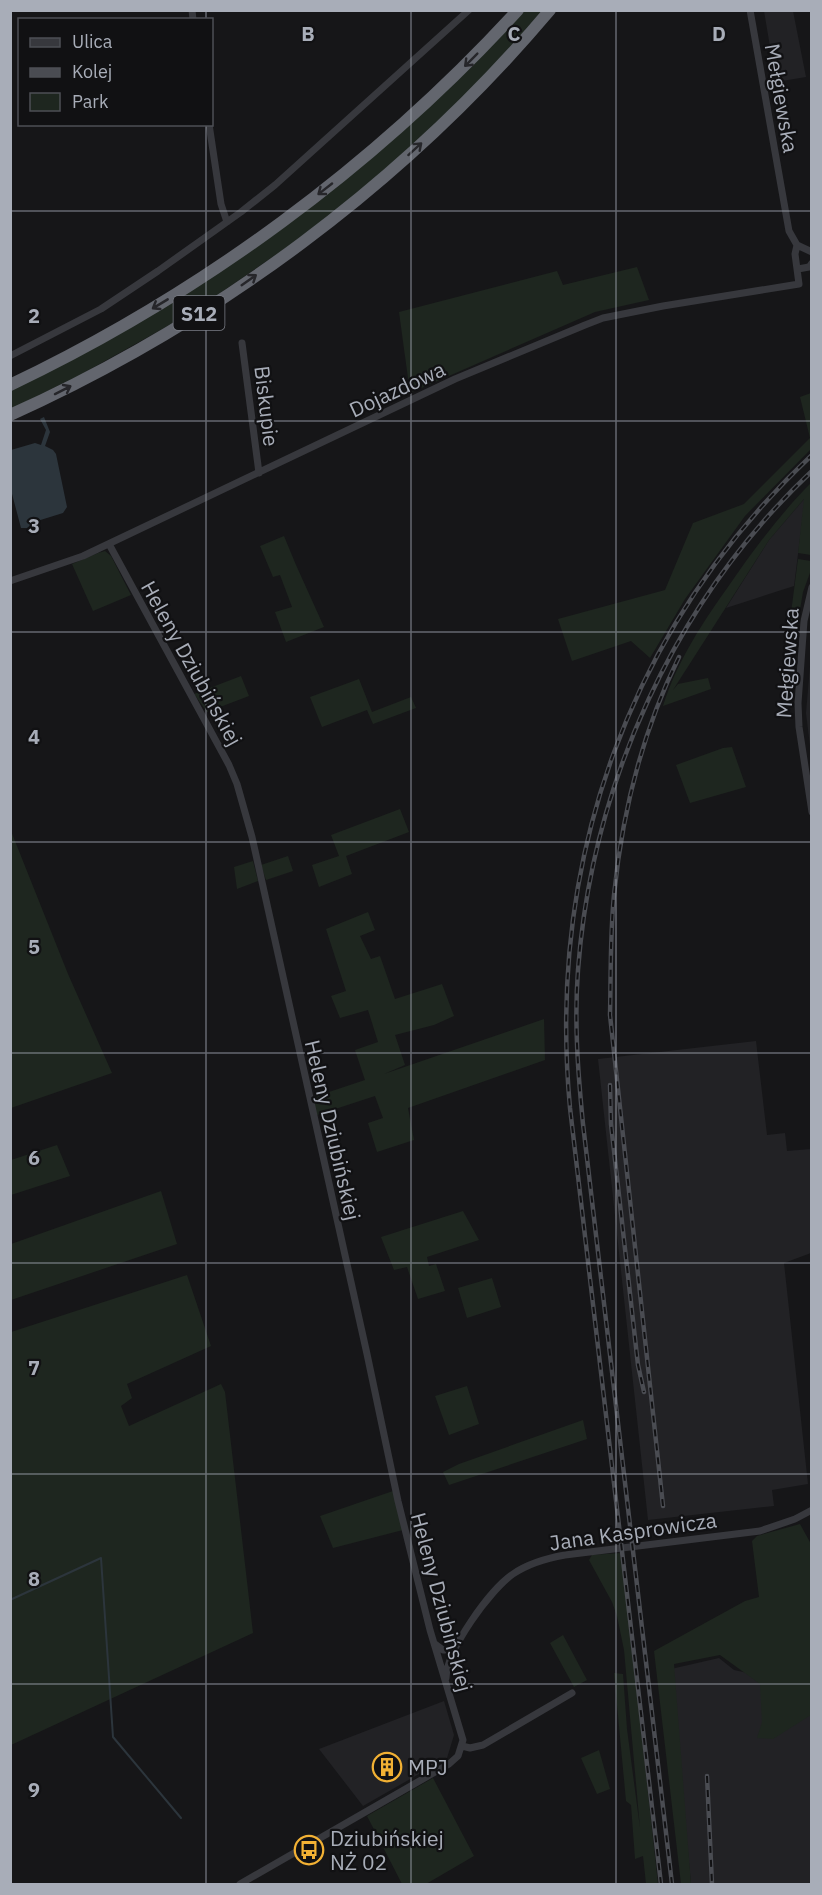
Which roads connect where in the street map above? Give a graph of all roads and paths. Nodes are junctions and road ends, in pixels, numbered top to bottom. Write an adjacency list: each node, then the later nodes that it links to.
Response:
1 (469, 10): 8 (street)
2 (550, 10): 6 (highway, S12)
3 (560, 10): 6 (highway)
4 (750, 10): 9 (street, Mełgiewska)
5 (515, 13): 15 (highway, S12, one-way to 15)
6 (490, 76): 16 (highway, S12, one-way to 6)
7 (209, 126): 8 (street)
8 (227, 222): 14 (street)
9 (797, 245): 10 (street); 12 (street, Mełgiewska)
10 (812, 252)
11 (812, 262): 12 (street)
12 (798, 268): 17 (street, Dojazdowa)
13 (242, 344): 17 (street, Biskupie)
14 (10, 356)
15 (10, 385)
16 (10, 415)
17 (259, 473): 18 (street, Dojazdowa)
18 (109, 544): 19 (street, Dojazdowa); 23 (street, Heleny Dziubińskiej)
19 (10, 581)
20 (812, 587): 21 (street, Mełgiewska)
21 (812, 812)
22 (812, 1510): 24 (street, Jana Kasprowicza)
23 (434, 1643): 24 (street); 25 (street, Heleny Dziubińskiej)
24 (454, 1650): 25 (street, Jana Kasprowicza)
25 (446, 1680): 27 (street, Heleny Dziubińskiej)
26 (572, 1693): 27 (street)
27 (462, 1746): 28 (street)
28 (240, 1884)

